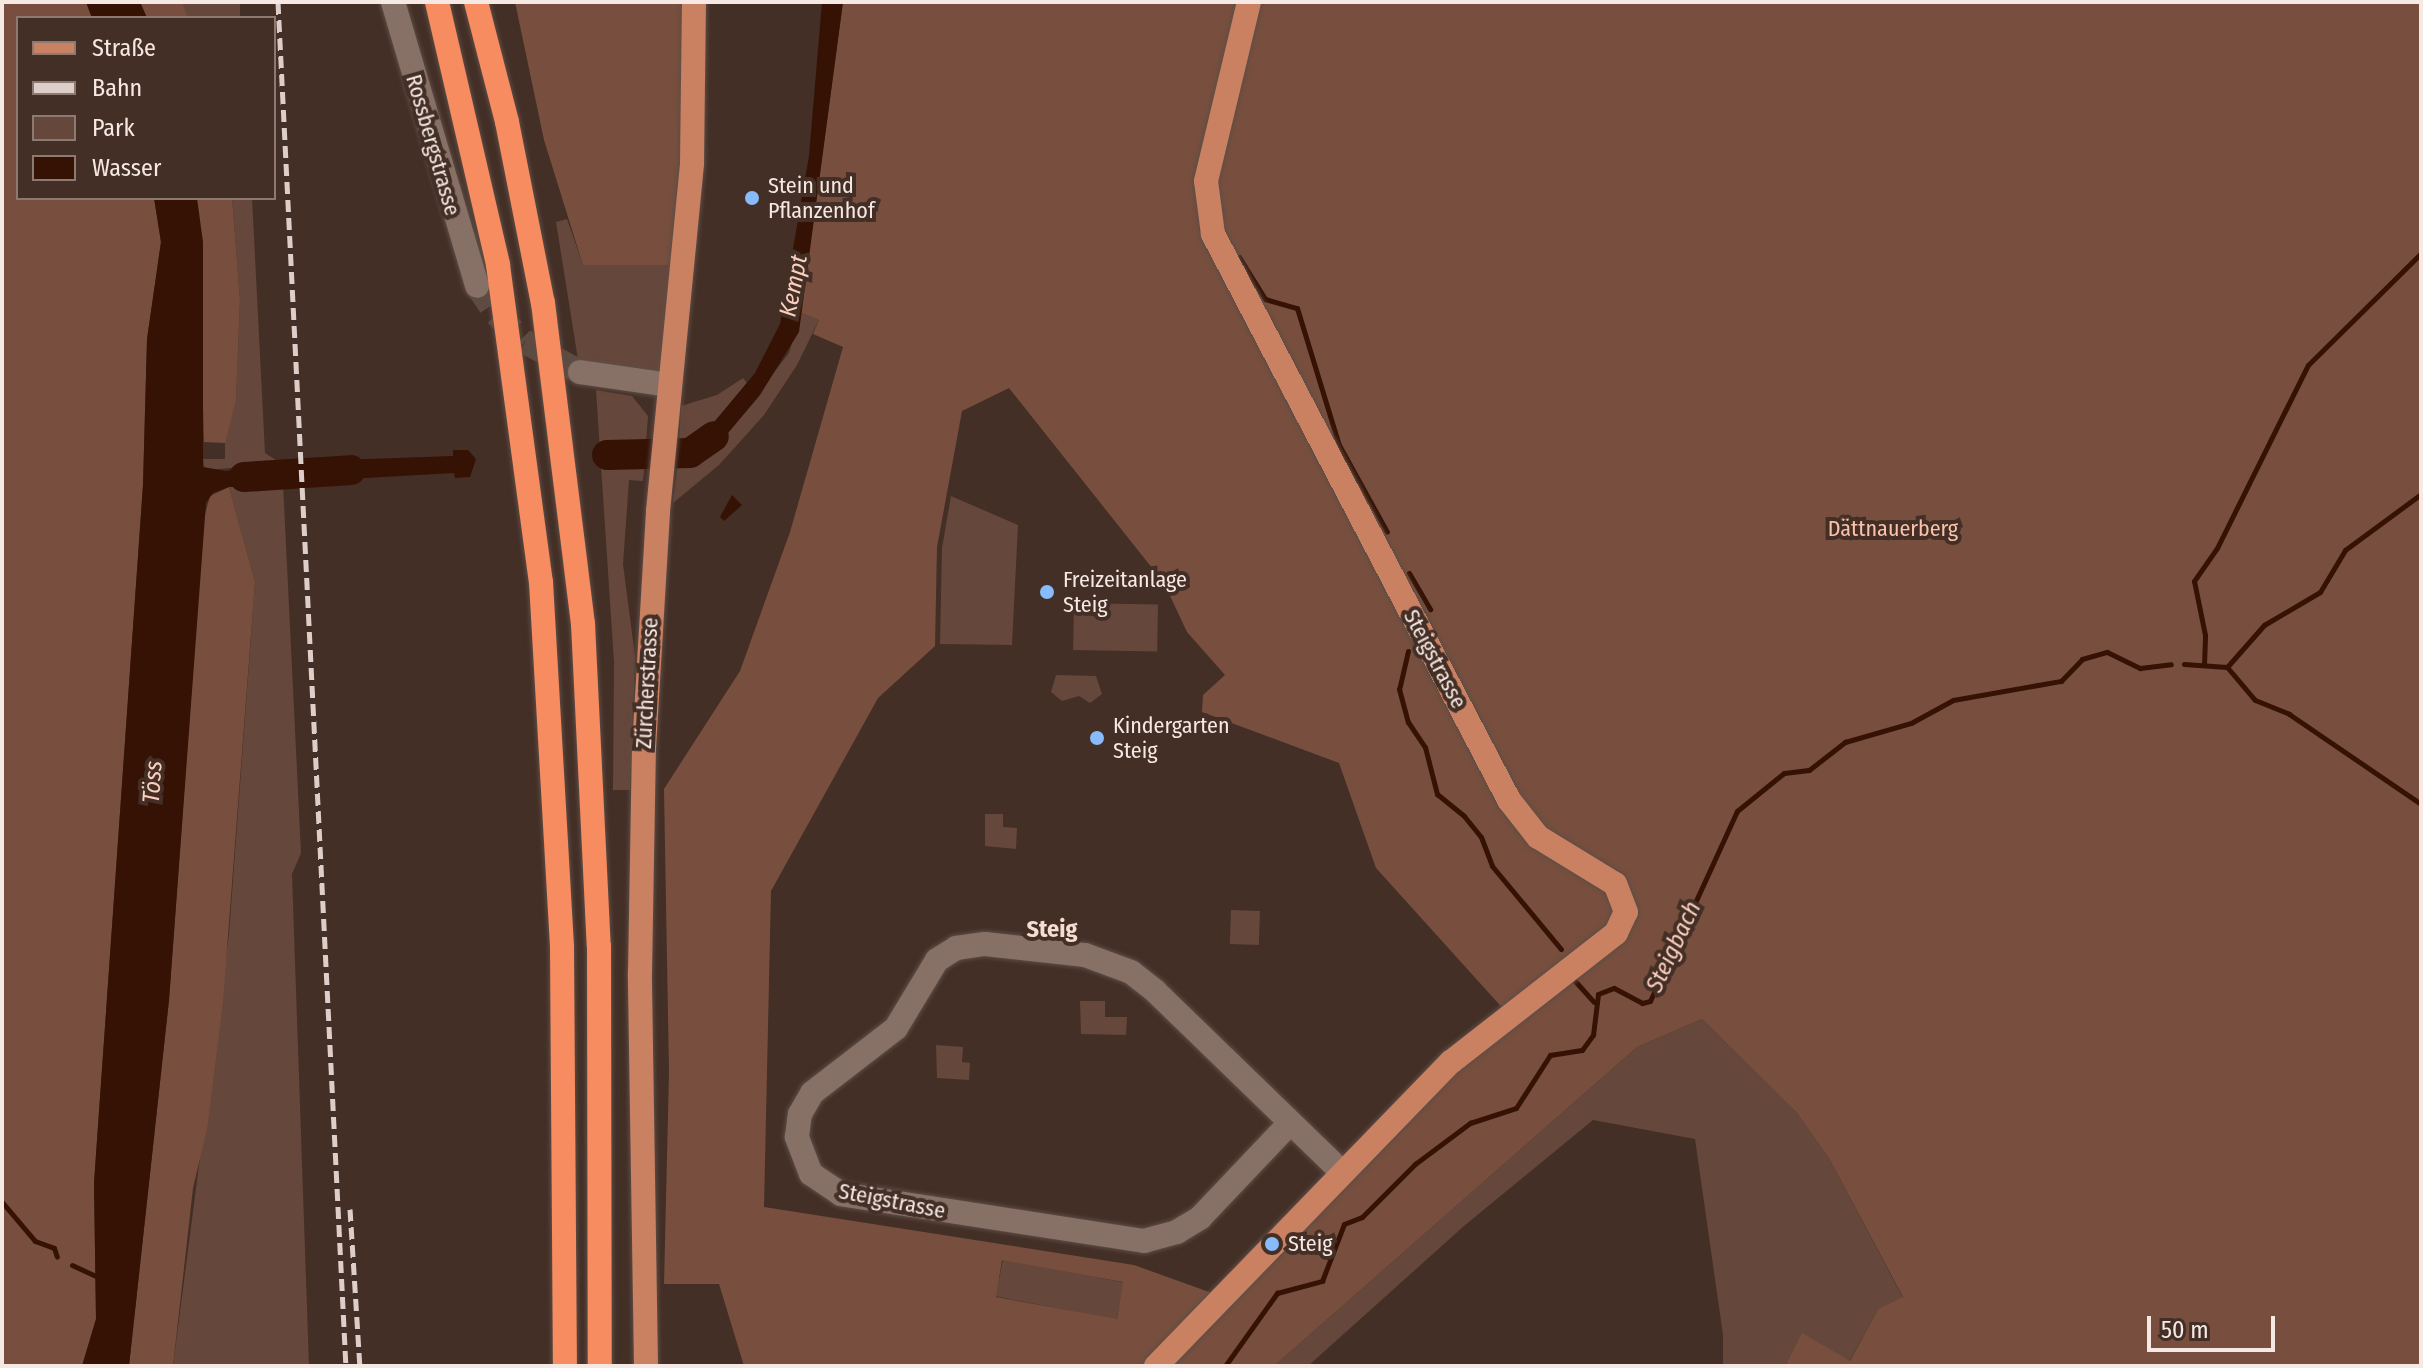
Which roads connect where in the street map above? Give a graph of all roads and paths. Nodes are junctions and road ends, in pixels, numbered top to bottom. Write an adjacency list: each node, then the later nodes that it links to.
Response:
1 (393, 2): 6 (street, Rossbergstrasse)
2 (437, 2): 11 (highway)
3 (476, 2): 12 (highway)
4 (694, 2): 8 (main road, Zürcherstrasse)
5 (1249, 2): 10 (main road, Steigstrasse)
6 (477, 286)
7 (580, 372): 8 (street)
8 (669, 385): 13 (main road, Zürcherstrasse)
9 (1290, 1123): 9 (street, Steigstrasse); 10 (street, Steigstrasse)
10 (1342, 1172): 14 (main road, Steigstrasse)
11 (565, 1366)
12 (600, 1366)
13 (646, 1366)
14 (1156, 1366)

